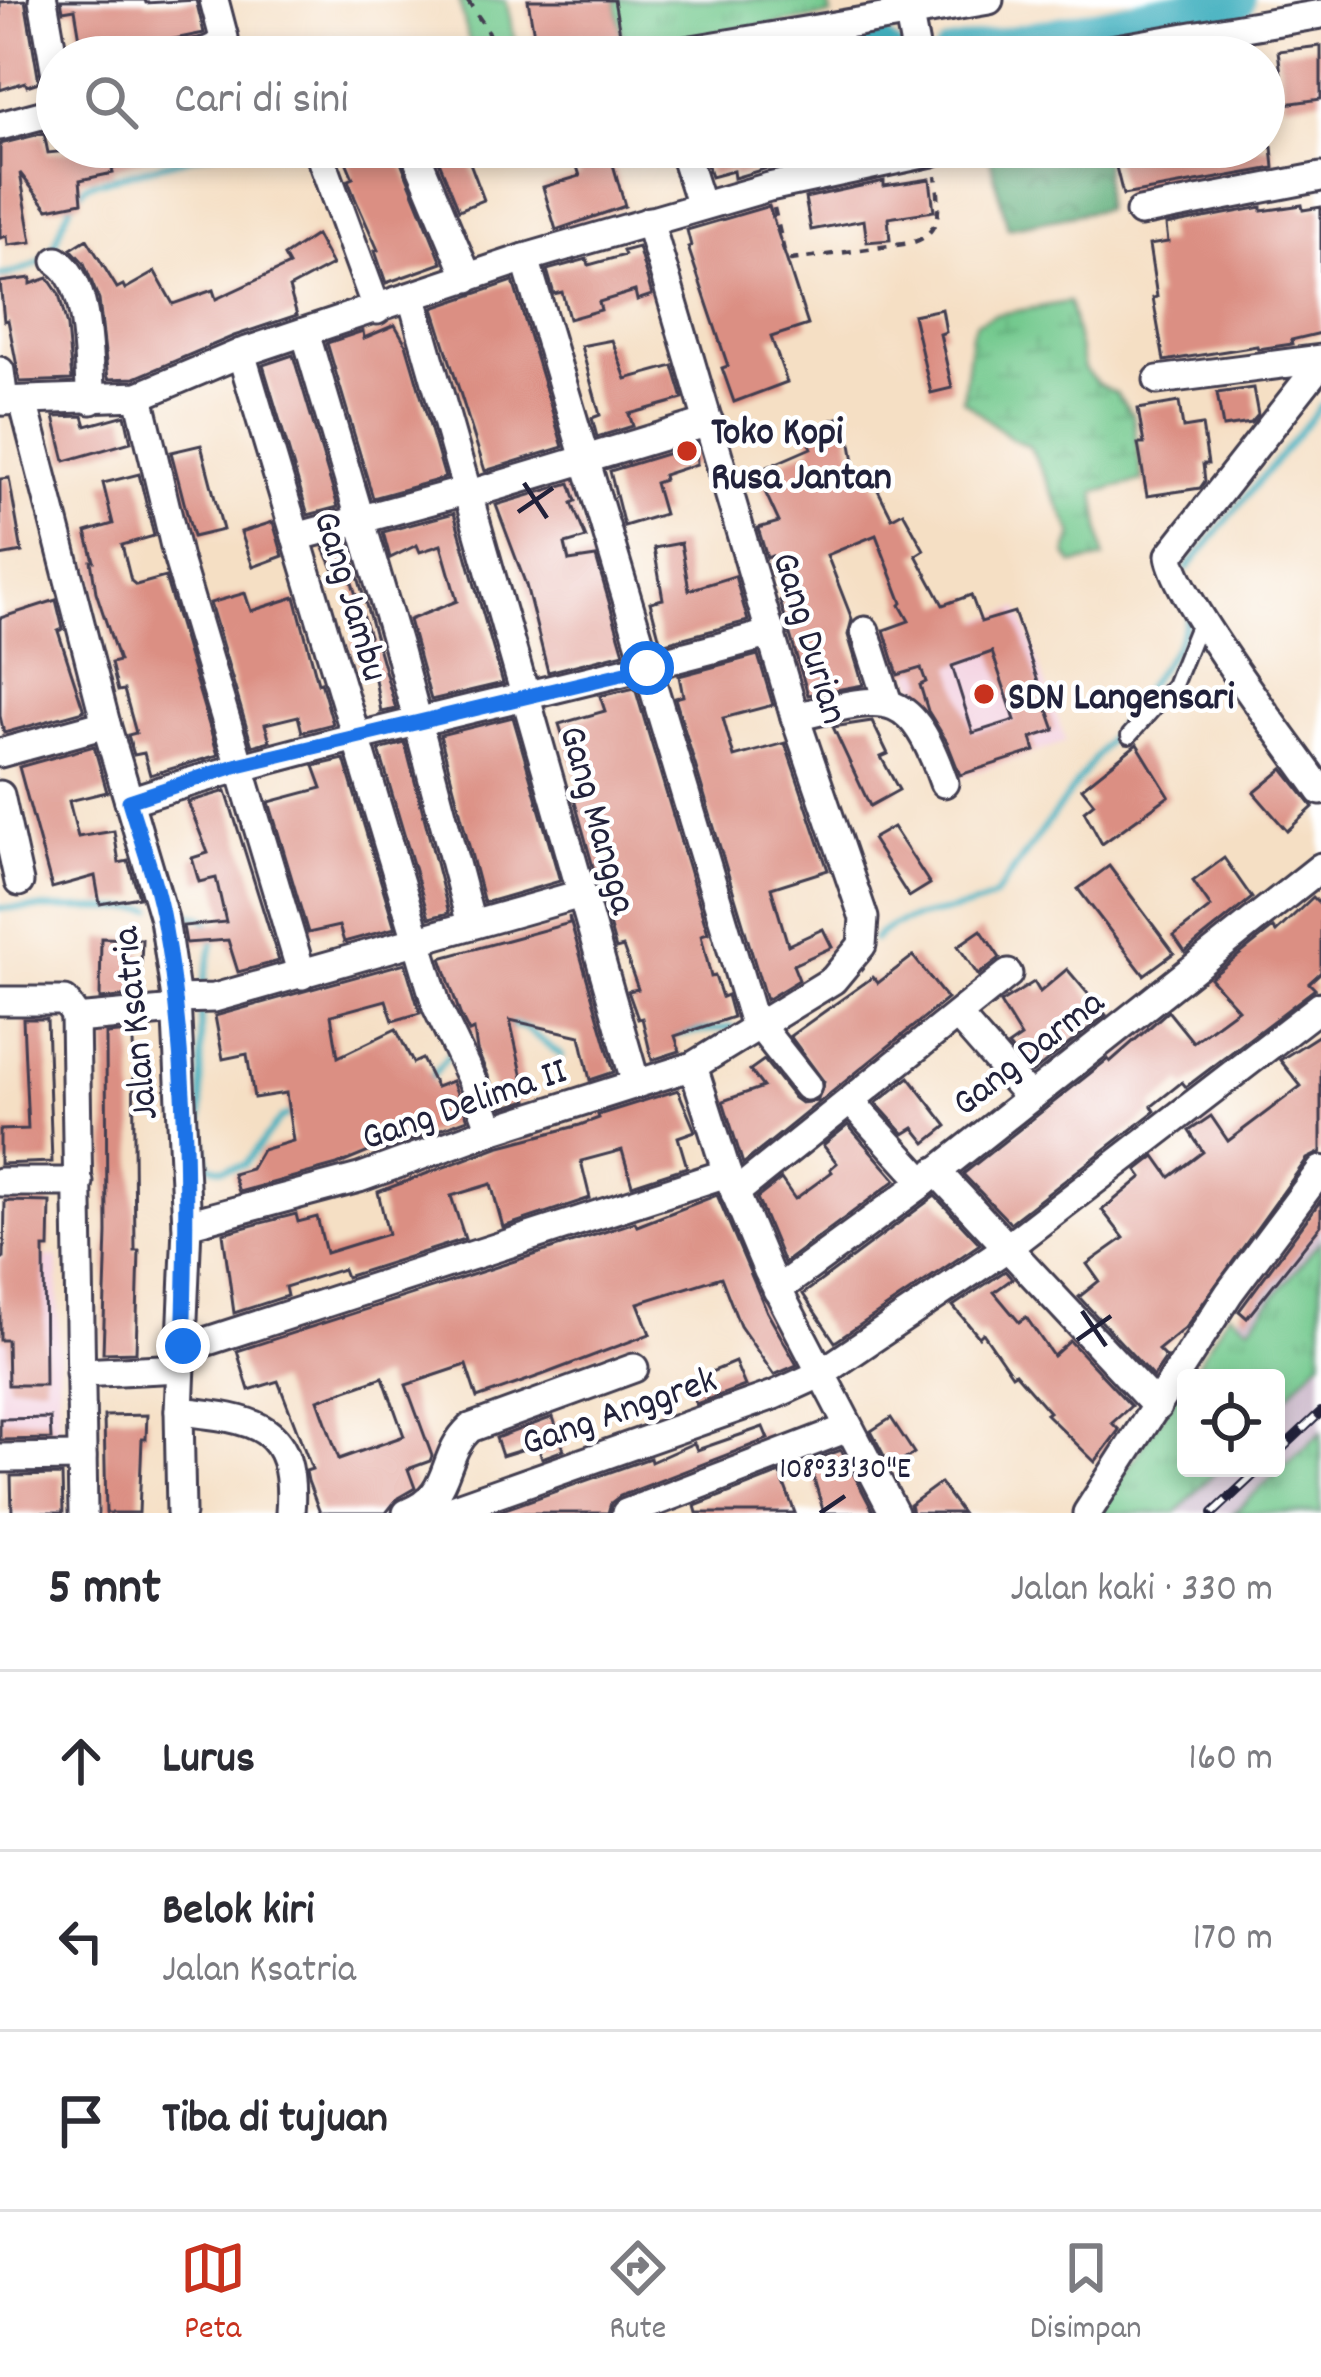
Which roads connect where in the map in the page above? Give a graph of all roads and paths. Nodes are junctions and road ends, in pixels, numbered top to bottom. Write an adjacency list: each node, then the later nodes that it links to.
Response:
1 (43, 0): 7 (street)
2 (214, 0): 8 (street)
3 (467, 0): 9 (path)
4 (989, 0): 5 (street)
5 (908, 7): 10 (street)
6 (1321, 14): 11 (street)
7 (50, 36)
8 (223, 36)
9 (490, 36)
10 (758, 36)
11 (1192, 36)
12 (36, 116): 13 (street)
13 (0, 126)
14 (325, 168): 28 (street)
15 (421, 168): 26 (street)
16 (689, 168): 21 (street)
17 (853, 168): 20 (street)
18 (935, 168): 20 (path)
19 (1321, 177): 22 (street)
20 (770, 187): 21 (street)
21 (701, 206): 23 (street)
22 (1140, 212)
23 (650, 221): 24 (street); 37 (street, Gang Durian)
24 (525, 258): 26 (street); 38 (street)
25 (57, 261): 35 (street)
26 (468, 278): 27 (street)
27 (412, 298): 28 (street); 39 (street, Gang Mangga)
28 (377, 310): 29 (street)
29 (305, 332): 30 (street); 40 (street)
30 (241, 353): 34 (street); 41 (street, Gang Jambu)
31 (1321, 361): 33 (street); 42 (street)
32 (0, 371): 36 (street, Jalan Ksatria)
33 (1158, 380)
34 (139, 396): 35 (street); 54 (street)
35 (92, 400): 36 (street)
36 (9, 401): 50 (street, Jalan Ksatria)
37 (709, 422): 38 (street); 44 (street, Gang Durian)
38 (585, 460): 39 (street); 45 (street)
39 (469, 492): 40 (street); 46 (street, Gang Mangga)
40 (358, 519): 41 (street); 49 (street)
41 (296, 537): 51 (street, Gang Jambu)
42 (1196, 609): 52 (lane); 56 (street)
43 (865, 631): 47 (street)
44 (772, 633): 45 (street); 48 (street, Gang Durian)
45 (647, 668): 46 (street); 71 (street)
46 (526, 698): 49 (street); 61 (street, Gang Mangga)
47 (888, 703): 48 (street); 55 (street)
48 (795, 717): 71 (street, Gang Durian)
49 (419, 722): 51 (street); 62 (street)
50 (106, 724): 53 (street); 58 (street, Jalan Ksatria)
51 (356, 736): 54 (street); 63 (street, Gang Jambu)
52 (1130, 736)
53 (0, 753)
54 (238, 765): 58 (street); 65 (street)
55 (944, 783)
56 (1321, 791)
57 (0, 795): 60 (street)
58 (129, 801): 67 (street, Jalan Ksatria)
59 (1321, 867): 75 (street, Gang Darma)
60 (19, 882)
61 (581, 894): 62 (street); 73 (street, Gang Mangga)
62 (471, 924): 63 (street)
63 (419, 941): 65 (street); 77 (street, Gang Jambu)
64 (1008, 974): 69 (street)
65 (302, 975): 67 (street)
66 (0, 1000): 70 (street)
67 (190, 1001): 70 (street); 83 (street, Jalan Ksatria)
68 (1321, 1006): 84 (street, Gang Anggrek)
69 (958, 1016): 75 (street); 76 (street)
70 (75, 1019): 81 (street)
71 (757, 1026): 72 (street, Gang Delima II); 74 (street)
72 (693, 1066): 73 (street, Gang Delima II); 82 (street)
73 (636, 1084): 77 (street, Gang Delima II)
74 (807, 1086)
75 (1028, 1096): 79 (street, Gang Darma)
76 (852, 1103): 79 (street); 82 (street)
77 (491, 1130): 83 (street, Gang Delima II)
78 (1321, 1170): 90 (street)
79 (930, 1177): 84 (street); 85 (street, Gang Darma)
80 (0, 1182): 81 (street)
81 (79, 1182): 88 (street)
82 (731, 1183): 85 (street); 86 (street)
83 (187, 1224): 86 (street, Jalan Ksatria)
84 (1008, 1247): 89 (street, Gang Anggrek); 90 (street)
85 (777, 1290): 89 (street)
86 (182, 1359): 88 (street); 91 (street, Jalan Ksatria)
87 (634, 1368): 99 (street)
88 (80, 1373): 93 (street)
89 (820, 1375): 92 (street); 100 (street, Gang Anggrek)
90 (1157, 1407): 102 (street)
91 (179, 1411): 97 (street, Jalan Ksatria); 98 (street)
92 (848, 1429): 95 (street); 101 (street)
93 (82, 1457): 94 (street); 96 (street)
94 (0, 1458)
95 (891, 1512)
96 (83, 1513)
97 (182, 1513)
98 (290, 1513)
99 (407, 1513)
100 (440, 1513)
101 (626, 1513)
102 (1088, 1513)

